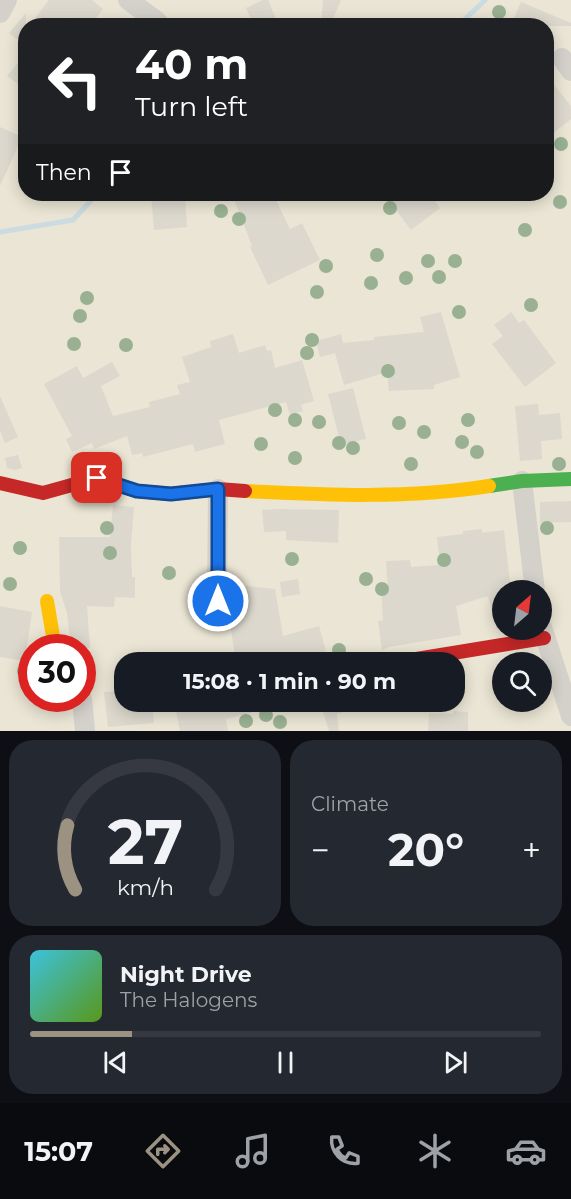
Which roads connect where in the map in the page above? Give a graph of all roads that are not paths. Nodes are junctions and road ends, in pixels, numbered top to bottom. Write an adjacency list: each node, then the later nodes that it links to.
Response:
1 (7, 0): 3 (street)
2 (128, 0): 4 (street)
3 (0, 13)
4 (153, 18)
5 (571, 479): 6 (street)
6 (522, 481): 8 (street); 9 (street)
7 (0, 483): 8 (street)
8 (218, 489): 11 (street)
9 (534, 580)
10 (47, 601): 12 (street)
11 (218, 601)
12 (53, 634)
13 (508, 640): 15 (street)
14 (545, 640): 17 (street)
15 (447, 652)
16 (83, 712): 18 (street)
17 (571, 716)
18 (85, 731)

